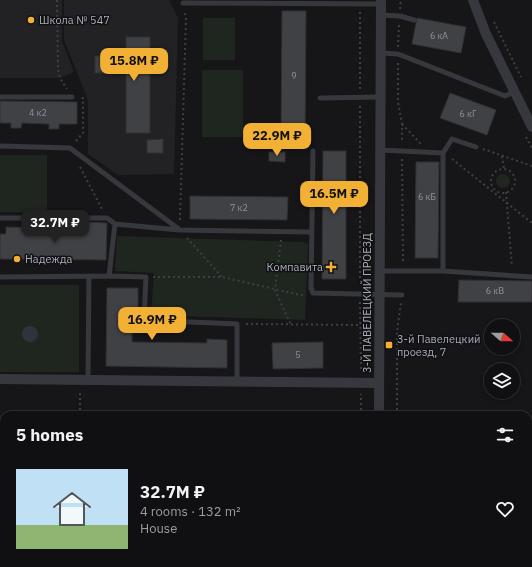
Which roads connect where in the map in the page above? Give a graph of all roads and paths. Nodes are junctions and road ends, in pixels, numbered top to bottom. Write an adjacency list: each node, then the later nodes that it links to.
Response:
1 (57, 0): 17 (path)
2 (401, 0): 9 (path)
3 (473, 0): 15 (street)
4 (293, 2): 6 (lane); 7 (lane)
5 (381, 2): 7 (lane); 8 (street, 3-Й ПАВЕЛЕЦКИЙ ПРОЕЗД)
6 (183, 3): 40 (path)
7 (360, 5): 19 (path)
8 (381, 15): 9 (lane); 12 (street, 3-Й ПАВЕЛЕЦКИЙ ПРОЕЗД)
9 (400, 16): 11 (lane); 13 (path)
10 (493, 18): 14 (path)
11 (414, 20)
12 (381, 53): 13 (lane); 20 (street, 3-Й ПАВЕЛЕЦКИЙ ПРОЕЗД)
13 (398, 54): 15 (lane); 21 (path)
14 (522, 80)
15 (514, 92): 22 (street)
16 (0, 97): 17 (lane)
17 (72, 97): 25 (path)
18 (320, 98): 19 (lane)
19 (360, 98): 20 (lane); 55 (path)
20 (380, 98): 26 (street, 3-Й ПАВЕЛЕЦКИЙ ПРОЕЗД)
21 (402, 124): 28 (path); 29 (path)
22 (532, 127)
23 (0, 146): 25 (lane)
24 (476, 147): 30 (lane); 31 (path)
25 (70, 148): 37 (path); 40 (lane)
26 (380, 150): 28 (lane); 43 (street, 3-Й ПАВЕЛЕЦКИЙ ПРОЕЗД)
27 (313, 151): 42 (lane)
28 (402, 152): 29 (lane); 44 (path)
29 (430, 152): 30 (lane)
30 (443, 152): 35 (path); 45 (lane)
31 (502, 156): 32 (path); 33 (path)
32 (532, 166)
33 (504, 169): 34 (path); 34 (path)
34 (506, 192): 35 (path)
35 (506, 203): 39 (path); 46 (path)
36 (0, 218): 37 (lane)
37 (107, 218): 38 (lane)
38 (115, 224): 40 (lane); 48 (lane)
39 (532, 224)
40 (180, 230): 41 (lane); 51 (path)
41 (283, 231): 42 (lane); 53 (path)
42 (311, 232): 54 (lane)
43 (380, 271): 44 (lane); 56 (street, 3-Й ПАВЕЛЕЦКИЙ ПРОЕЗД)
44 (403, 271): 45 (lane)
45 (443, 271): 46 (lane)
46 (513, 275): 52 (lane)
47 (89, 276): 48 (lane); 49 (lane); 62 (lane)
48 (109, 276): 50 (lane)
49 (0, 277)
50 (146, 277): 51 (path); 58 (lane)
51 (222, 277): 53 (path)
52 (532, 277)
53 (275, 290): 54 (path); 59 (path)
54 (313, 293): 55 (lane)
55 (360, 294): 56 (lane); 60 (path)
56 (379, 294): 57 (lane); 65 (street, 3-Й ПАВЕЛЕЦКИЙ ПРОЕЗД)
57 (402, 295): 69 (path)
58 (237, 324): 59 (path); 63 (lane)
59 (292, 325): 60 (path)
60 (360, 325): 64 (path)
61 (0, 379): 62 (street)
62 (84, 380): 63 (street); 66 (path)
63 (238, 382): 64 (street)
64 (361, 383): 65 (street); 67 (path)
65 (379, 383): 68 (street, 3-Й ПАВЕЛЕЦКИЙ ПРОЕЗД)
66 (80, 411)
67 (360, 411)
68 (379, 411)
69 (397, 411)

